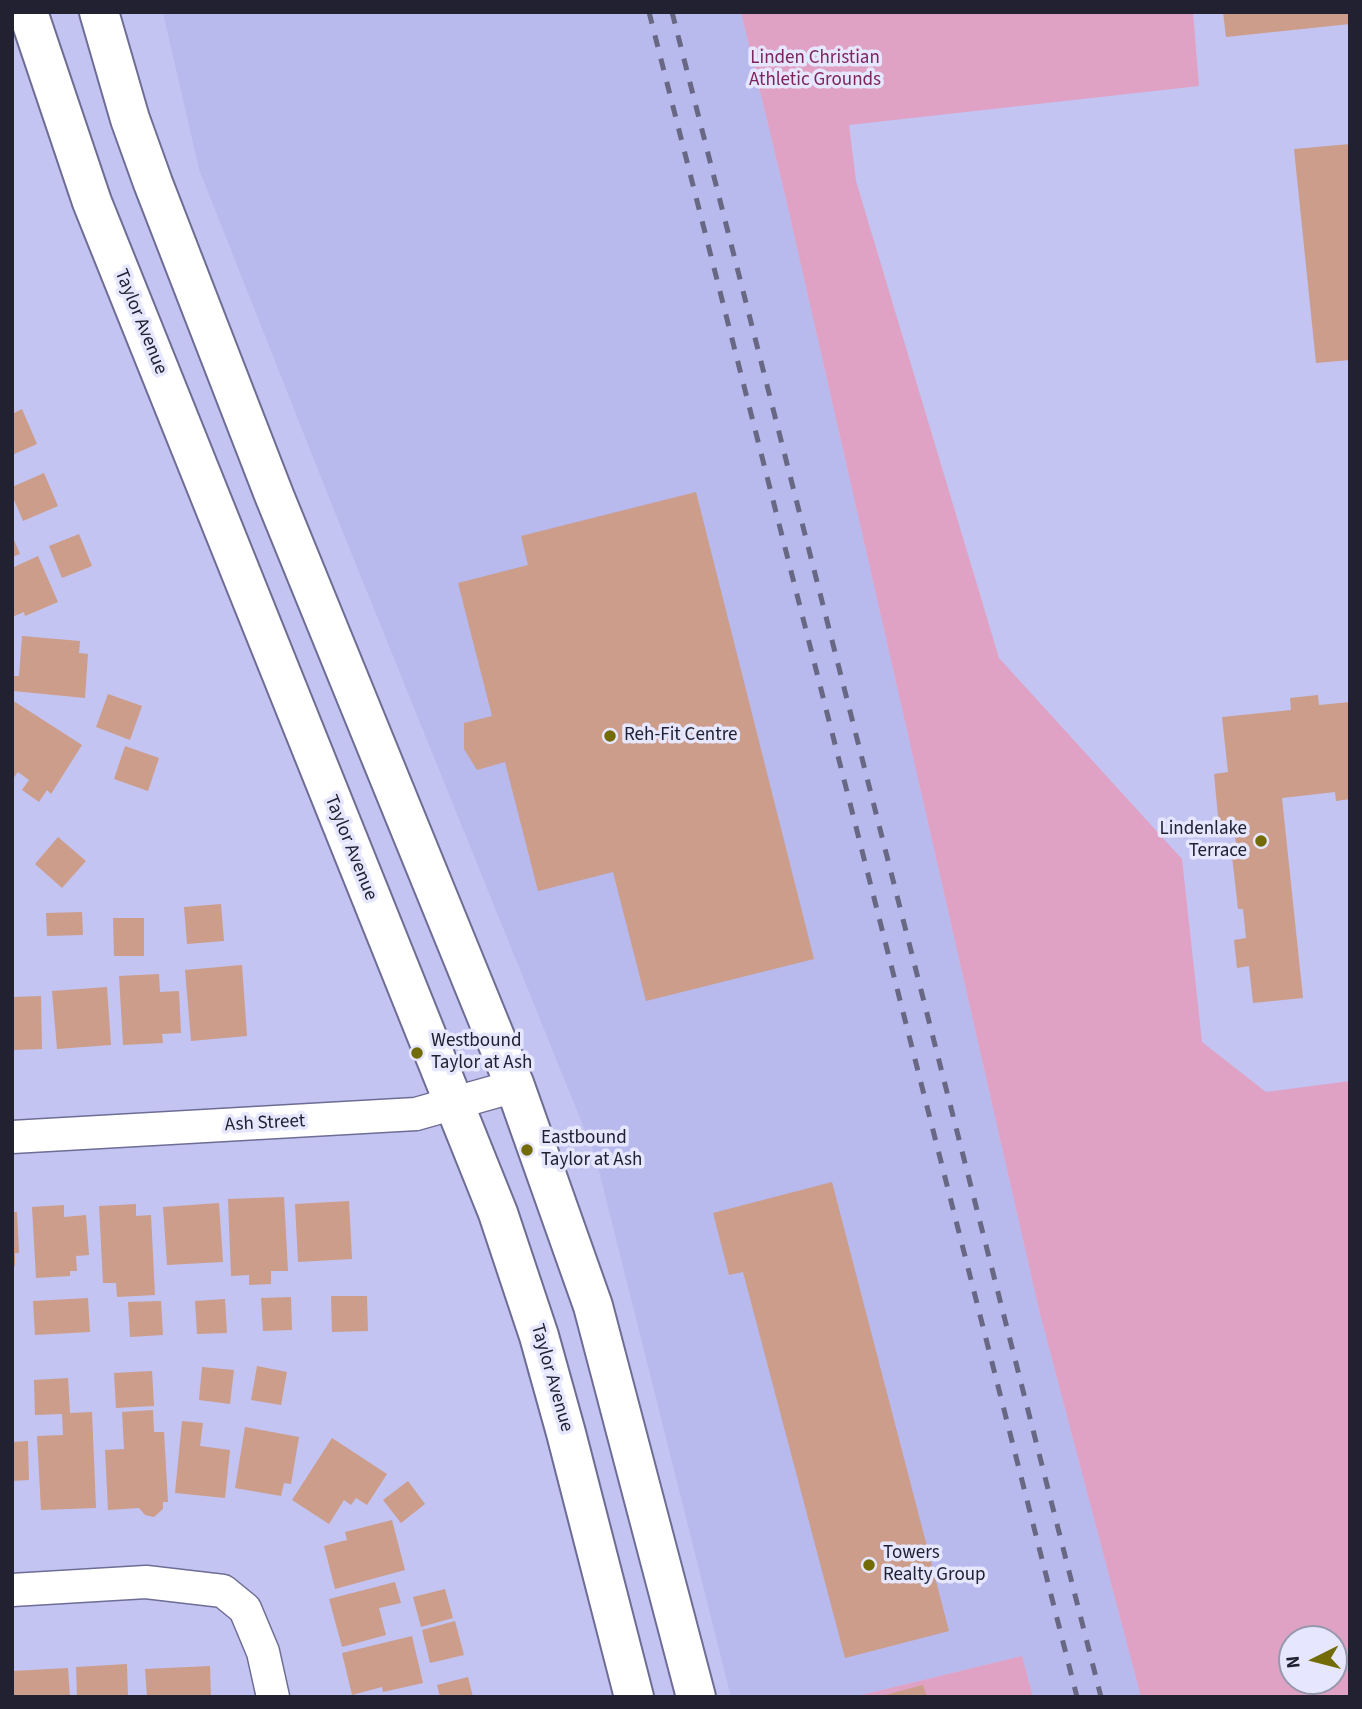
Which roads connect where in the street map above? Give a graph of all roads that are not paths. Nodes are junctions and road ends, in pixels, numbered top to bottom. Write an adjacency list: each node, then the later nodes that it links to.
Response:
1 (28, 12): 4 (main road, Taylor Avenue)
2 (99, 12): 3 (main road)
3 (514, 1086): 4 (street, Ash Street); 9 (main road)
4 (454, 1103): 5 (street, Ash Street); 8 (main road, Taylor Avenue)
5 (12, 1137)
6 (12, 1590): 7 (street)
7 (273, 1697)
8 (634, 1697)
9 (695, 1697)

